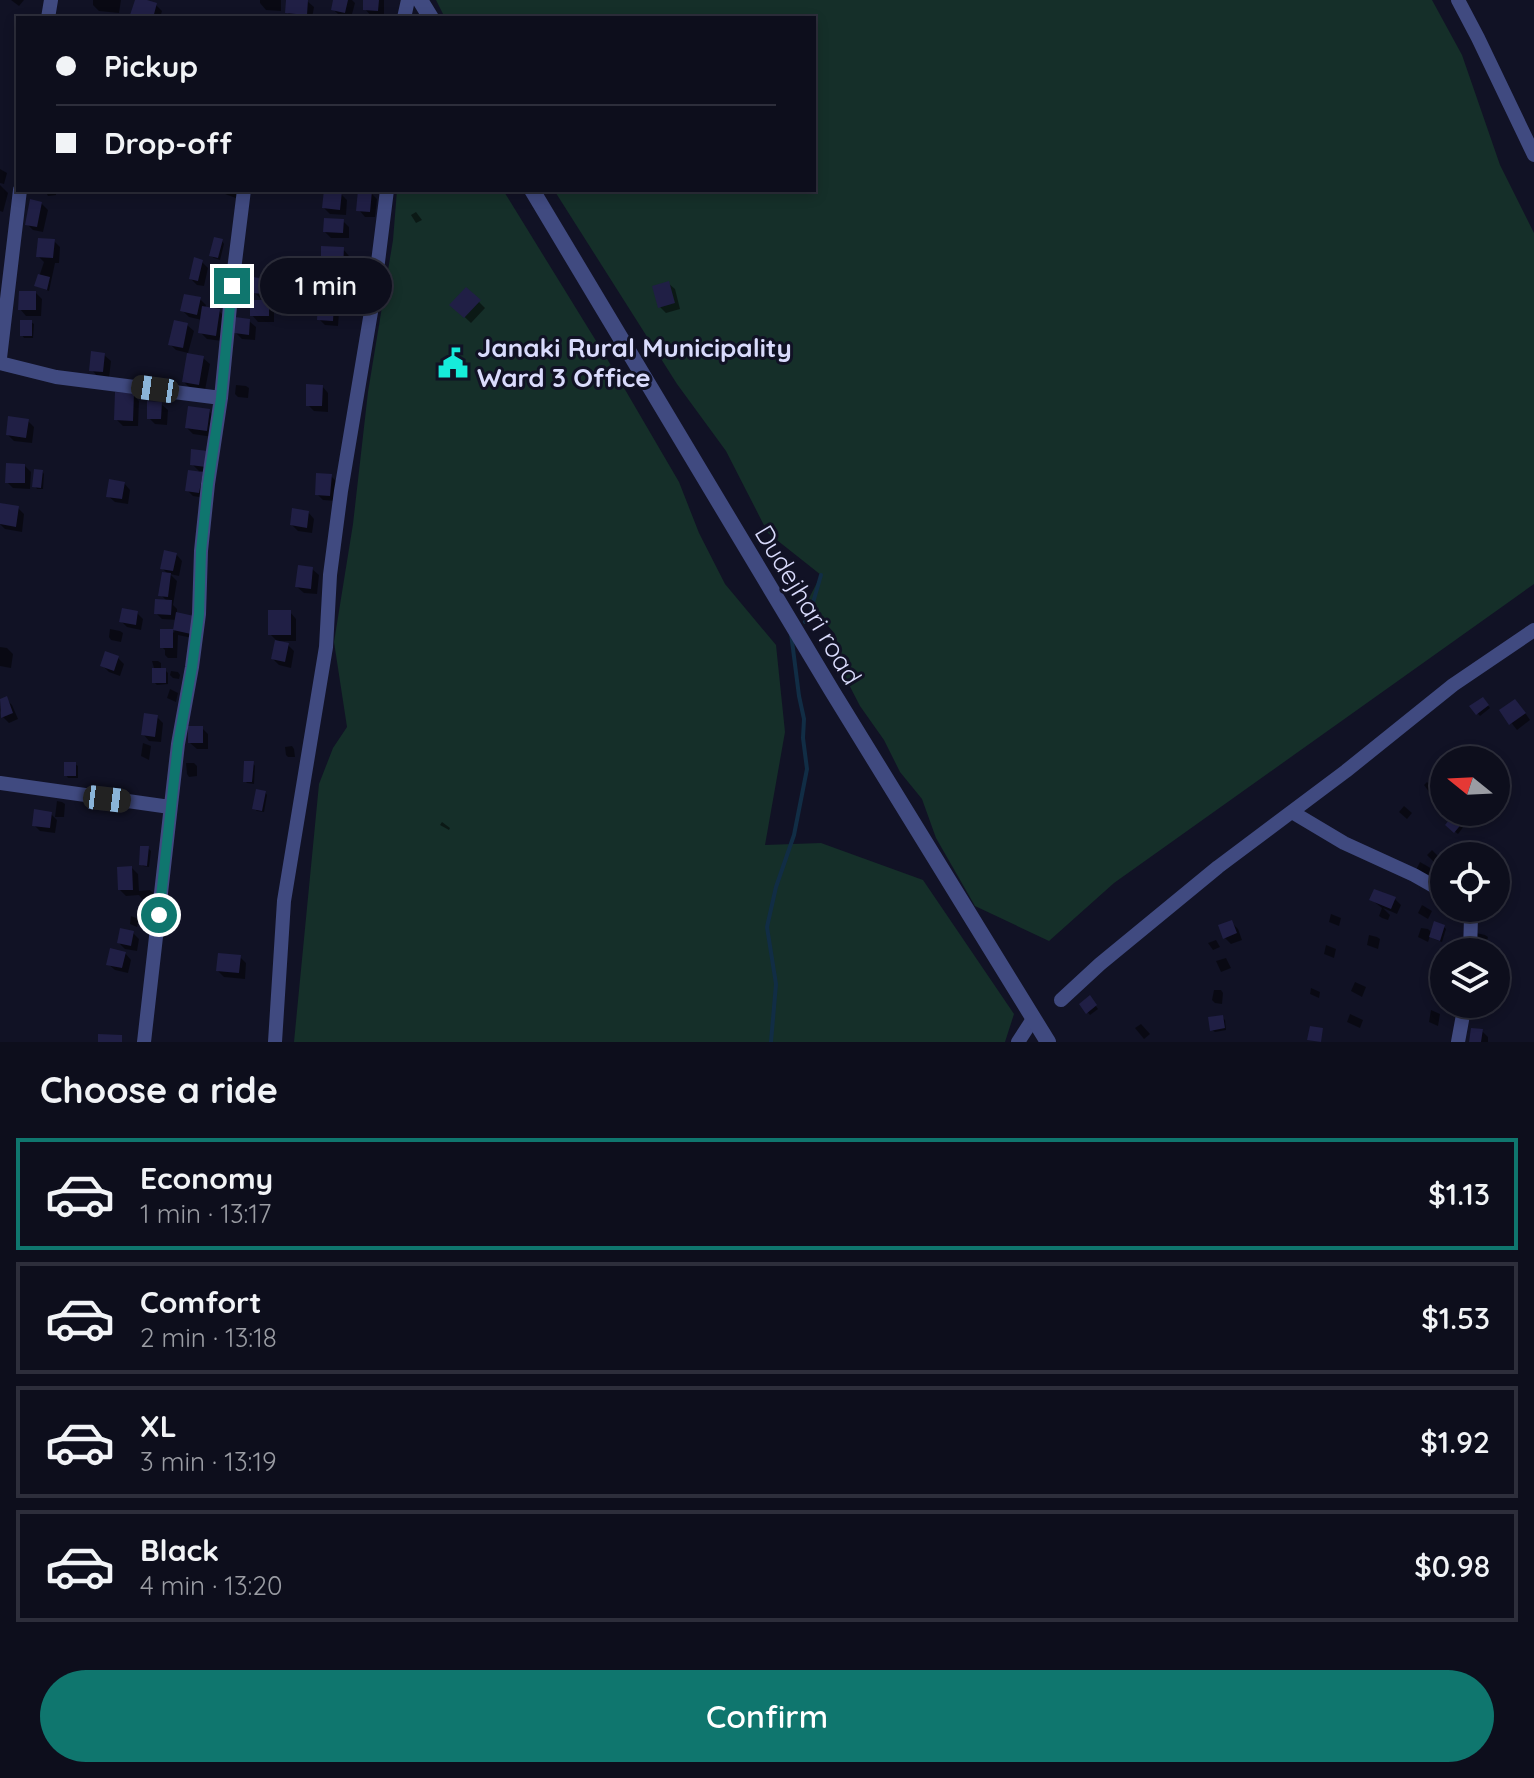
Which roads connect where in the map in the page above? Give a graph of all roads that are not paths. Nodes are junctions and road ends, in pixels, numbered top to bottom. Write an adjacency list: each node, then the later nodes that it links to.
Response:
1 (1458, 0): 2 (street)
2 (1534, 155)
3 (20, 192): 7 (street)
4 (244, 192): 8 (street)
5 (387, 192): 18 (street)
6 (533, 192): 16 (street, Dudejhari road)
7 (0, 360): 8 (street)
8 (221, 398): 11 (street)
9 (1534, 630): 12 (street)
10 (0, 783): 11 (street)
11 (170, 807): 17 (street)
12 (1292, 812): 13 (street); 14 (street)
13 (1430, 884)
14 (1061, 1000)
15 (1462, 1018): 21 (street)
16 (1033, 1019): 19 (street); 20 (street, Dudejhari road)
17 (144, 1042)
18 (275, 1042)
19 (1018, 1042)
20 (1048, 1042)
21 (1458, 1042)

